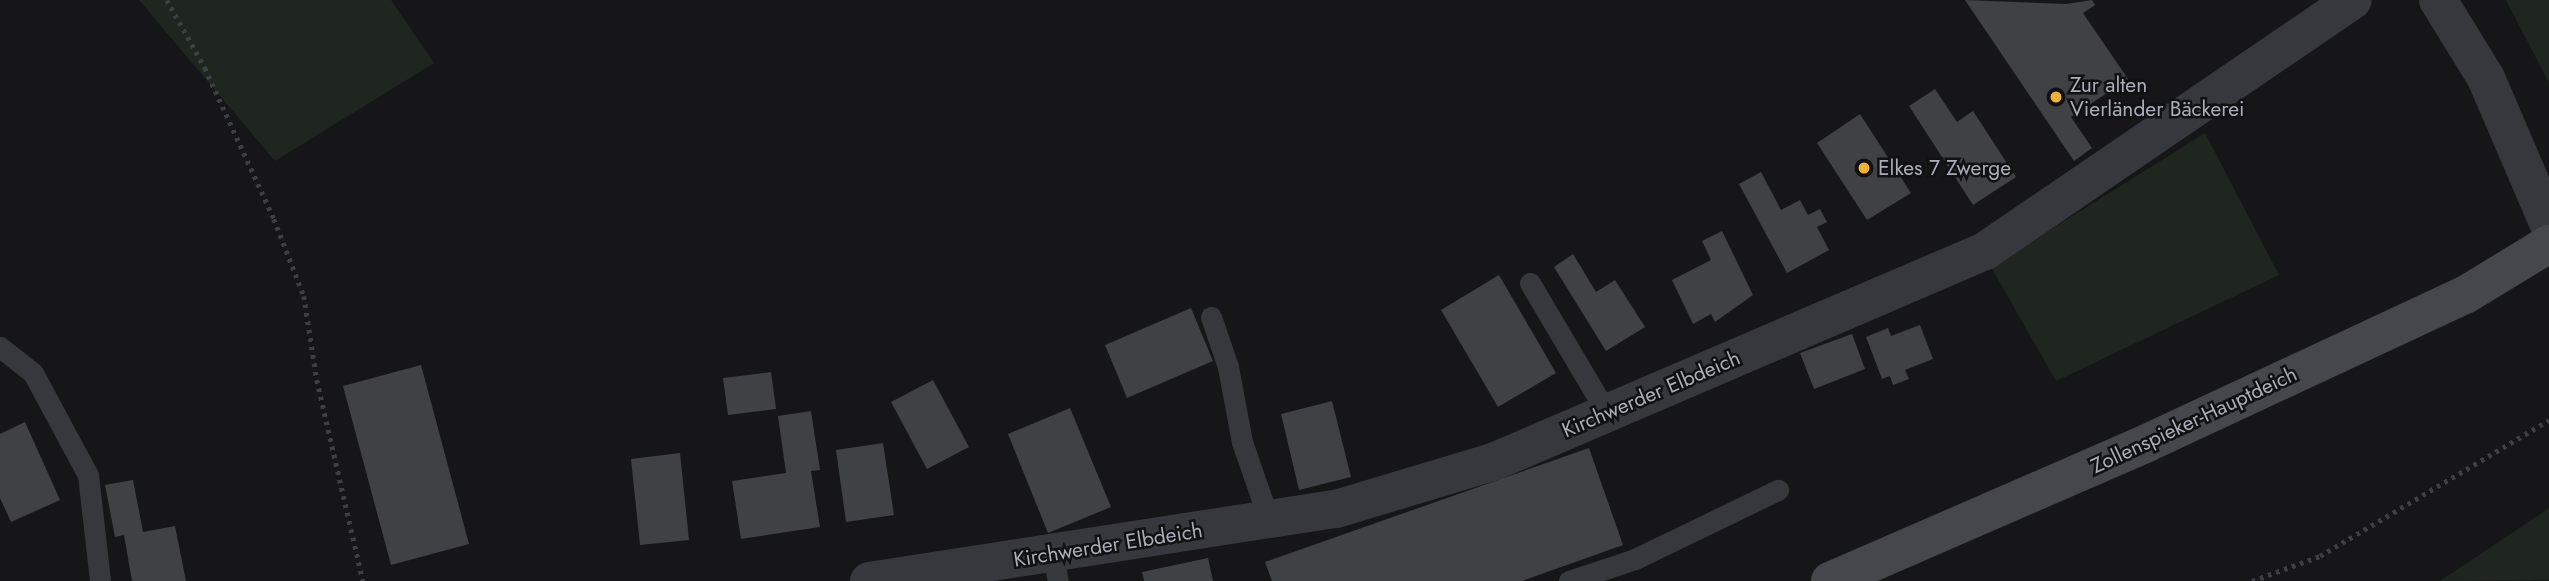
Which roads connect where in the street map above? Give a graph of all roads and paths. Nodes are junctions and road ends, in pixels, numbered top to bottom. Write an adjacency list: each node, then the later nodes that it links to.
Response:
1 (167, 0): 15 (path)
2 (2438, 0): 4 (street)
3 (2336, 5): 9 (street, Kirchwerder Elbdeich)
4 (2549, 225)
5 (2549, 244): 18 (street, Zollenspieker-Hauptdeich)
6 (1531, 283): 9 (lane)
7 (1211, 317): 12 (lane)
8 (0, 347): 14 (lane)
9 (1607, 413): 12 (street, Kirchwerder Elbdeich)
10 (2549, 420): 19 (path)
11 (1778, 490): 17 (lane)
12 (1269, 520): 13 (street, Kirchwerder Elbdeich)
13 (1056, 568): 16 (street, Kirchwerder Elbdeich)
14 (100, 581)
15 (363, 581)
16 (869, 581)
17 (1569, 581)
18 (1830, 581)
19 (2252, 581)

